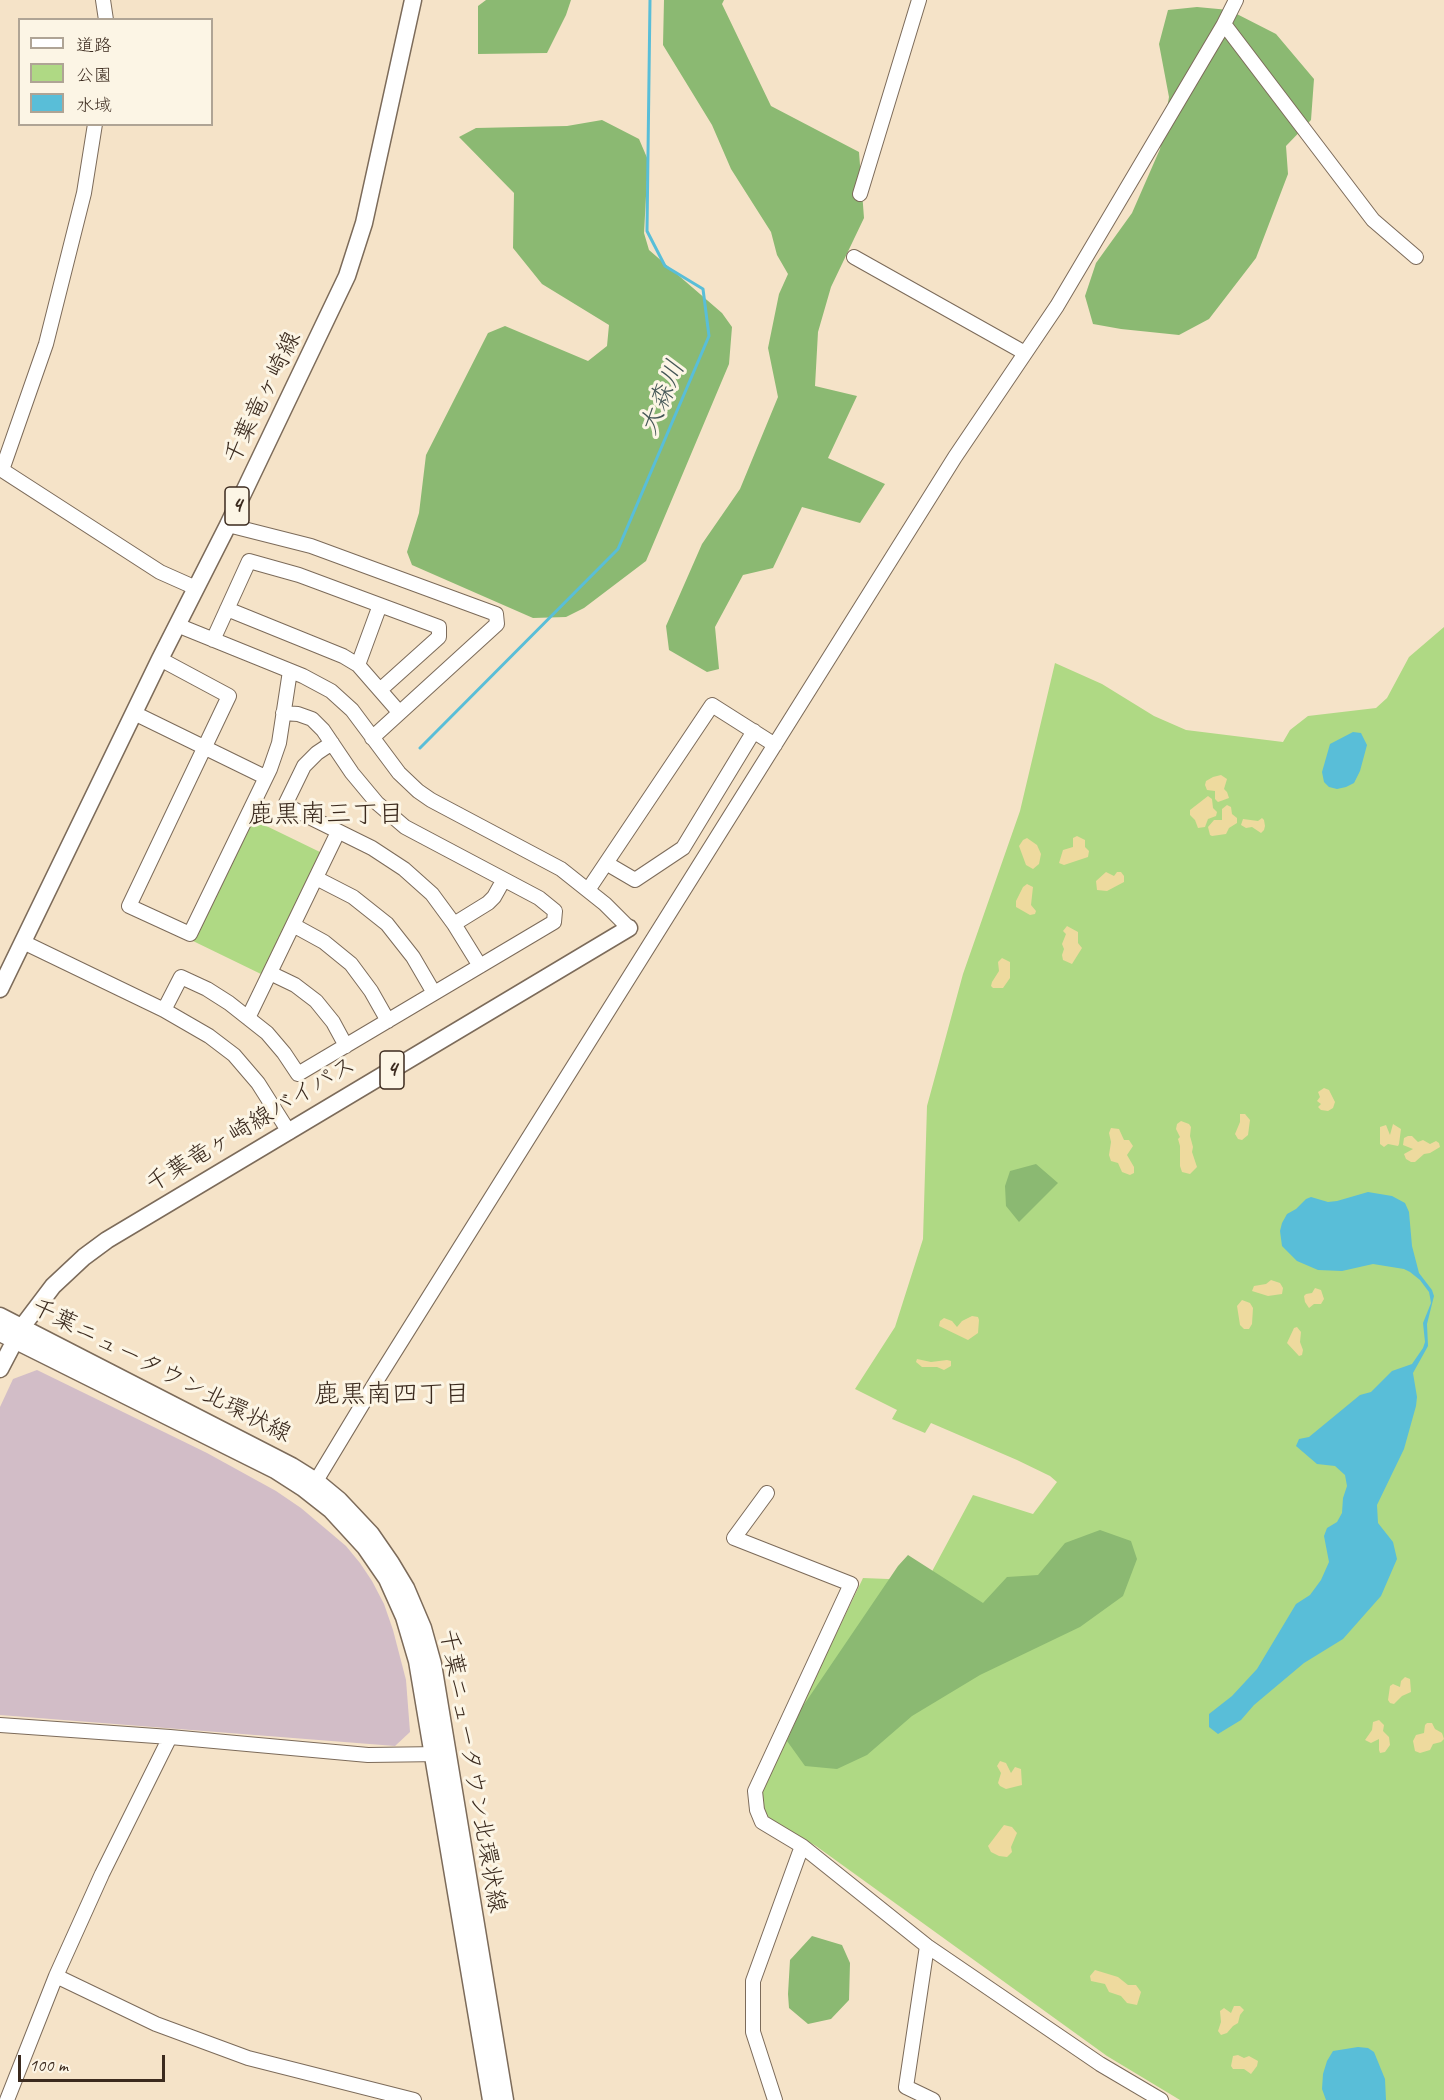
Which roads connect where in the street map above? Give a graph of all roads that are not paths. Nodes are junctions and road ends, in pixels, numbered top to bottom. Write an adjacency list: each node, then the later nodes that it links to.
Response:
1 (103, 0): 5 (street)
2 (412, 0): 12 (main road, 千葉竜ヶ崎線 / 4)
3 (918, 0): 8 (street)
4 (1236, 0): 6 (street)
5 (106, 18)
6 (1224, 24): 10 (street); 11 (street)
7 (95, 126): 13 (street)
8 (860, 194)
9 (854, 257): 11 (street)
10 (1416, 257)
11 (1025, 353): 28 (street)
12 (228, 525): 13 (main road, 千葉竜ヶ崎線 / 4); 23 (street)
13 (196, 588): 16 (main road, 千葉竜ヶ崎線 / 4)
14 (380, 605): 15 (street); 19 (street); 21 (street)
15 (227, 609): 17 (street); 19 (street)
16 (177, 625): 17 (street); 18 (main road, 千葉竜ヶ崎線 / 4)
17 (213, 640): 20 (street)
18 (160, 659): 24 (main road, 千葉竜ヶ崎線 / 4); 29 (street)
19 (358, 665): 21 (street)
20 (290, 671): 22 (street); 26 (street)
21 (380, 690): 23 (street)
22 (283, 712): 27 (street); 30 (street)
23 (399, 712): 26 (street)
24 (134, 713): 29 (street); 39 (main road, 千葉竜ヶ崎線 / 4)
25 (754, 731): 28 (street); 32 (street); 32 (street)
26 (372, 738): 35 (street)
27 (332, 743): 31 (street); 34 (street)
28 (775, 745): 52 (street)
29 (204, 747): 30 (street); 30 (street)
30 (265, 777)
31 (338, 832): 33 (street); 36 (street)
32 (606, 863): 35 (street)
33 (316, 878): 37 (street); 43 (street)
34 (503, 881): 36 (street); 40 (street)
35 (588, 890): 38 (street)
36 (454, 924): 40 (street)
37 (293, 925): 41 (street); 46 (street)
38 (629, 928): 48 (main road, 千葉竜ヶ崎線バイパス / 4)
39 (23, 942): 42 (main road, 千葉竜ヶ崎線 / 4); 44 (street)
40 (480, 966): 43 (street)
41 (270, 973): 45 (street); 47 (street)
42 (0, 989)
43 (434, 993): 46 (street)
44 (164, 1010): 45 (street); 48 (street)
45 (248, 1018): 47 (street)
46 (388, 1021): 47 (street)
47 (346, 1046)
48 (289, 1132): 50 (main road, 千葉竜ヶ崎線バイパス / 4)
49 (0, 1316): 50 (main road, 千葉ニュータウン北環状線)
50 (12, 1333): 51 (main road, 千葉竜ヶ崎線バイパス / 4); 52 (main road, 千葉ニュータウン北環状線); 56 (main road, 千葉ニュータウン北環状線)
51 (0, 1370)
52 (316, 1481): 56 (main road, 千葉ニュータウン北環状線)
53 (767, 1493): 57 (street)
54 (0, 1725): 55 (street)
55 (170, 1737): 56 (street); 59 (street)
56 (441, 1754): 62 (main road, 千葉ニュータウン北環状線); 63 (main road, 千葉ニュータウン北環状線)
57 (802, 1846): 58 (street); 64 (street)
58 (927, 1946): 65 (street); 66 (street)
59 (56, 1976): 60 (street); 61 (street)
60 (7, 2100)
61 (414, 2100)
62 (491, 2100)
63 (506, 2100)
64 (775, 2100)
65 (933, 2100)
66 (1161, 2100)

